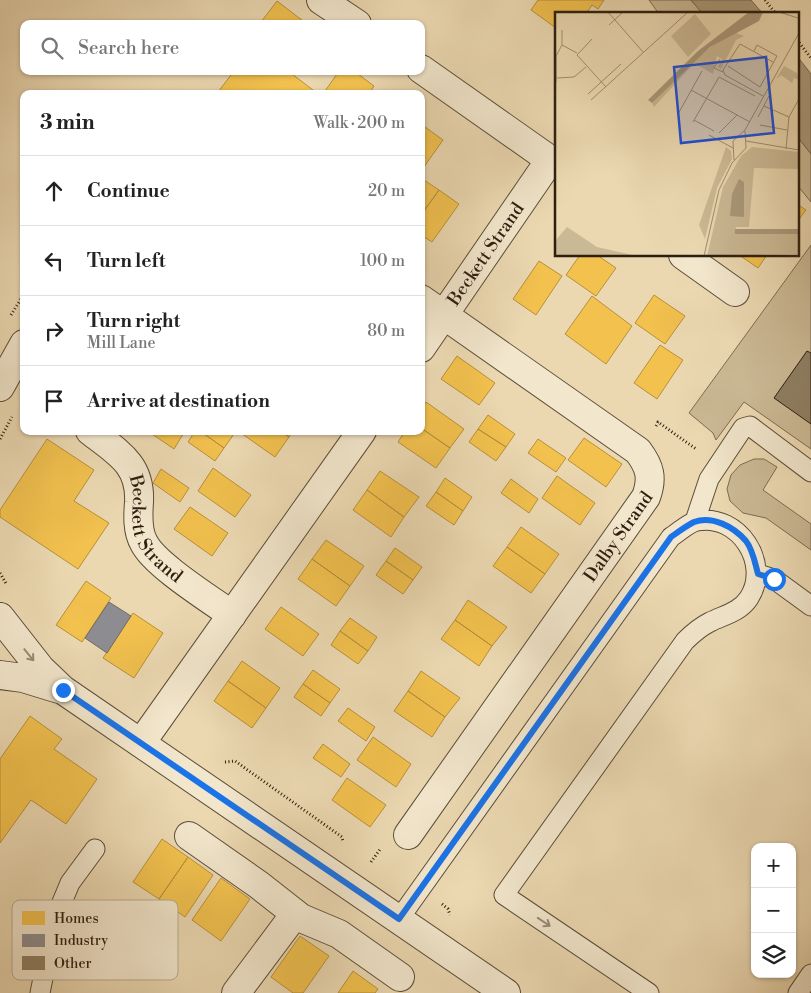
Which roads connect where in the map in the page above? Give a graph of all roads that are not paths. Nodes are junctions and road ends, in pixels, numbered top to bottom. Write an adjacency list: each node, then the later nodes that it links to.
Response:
1 (321, 0): 2 (street)
2 (351, 20)
3 (425, 72): 4 (street, Beckett Strand)
4 (553, 162): 8 (street, Beckett Strand)
5 (683, 256): 6 (street)
6 (735, 292)
7 (425, 301): 8 (street, Dalby Strand)
8 (444, 315): 9 (street, Beckett Strand); 23 (street, Dalby Strand)
9 (425, 342)
10 (20, 351): 11 (street)
11 (0, 386)
12 (95, 435): 18 (street, Beckett Strand)
13 (359, 435): 18 (street)
14 (811, 472): 15 (lane)
15 (696, 521): 16 (lane); 28 (lane)
16 (758, 574): 17 (lane); 35 (lane, one-way to 35)
17 (811, 606)
18 (232, 615): 22 (street)
19 (0, 617): 21 (street, one-way to 21)
20 (0, 675): 21 (street)
21 (63, 690): 22 (street)
22 (141, 743): 28 (street)
23 (408, 835)
24 (189, 836): 27 (street)
25 (95, 849): 26 (lane)
26 (63, 900)
27 (295, 914): 30 (street); 33 (street)
28 (399, 919): 34 (street)
29 (811, 974): 36 (lane)
30 (400, 976)
31 (43, 980): 32 (lane)
32 (40, 993)
33 (236, 993)
34 (506, 993)
35 (649, 993)
36 (798, 993)

